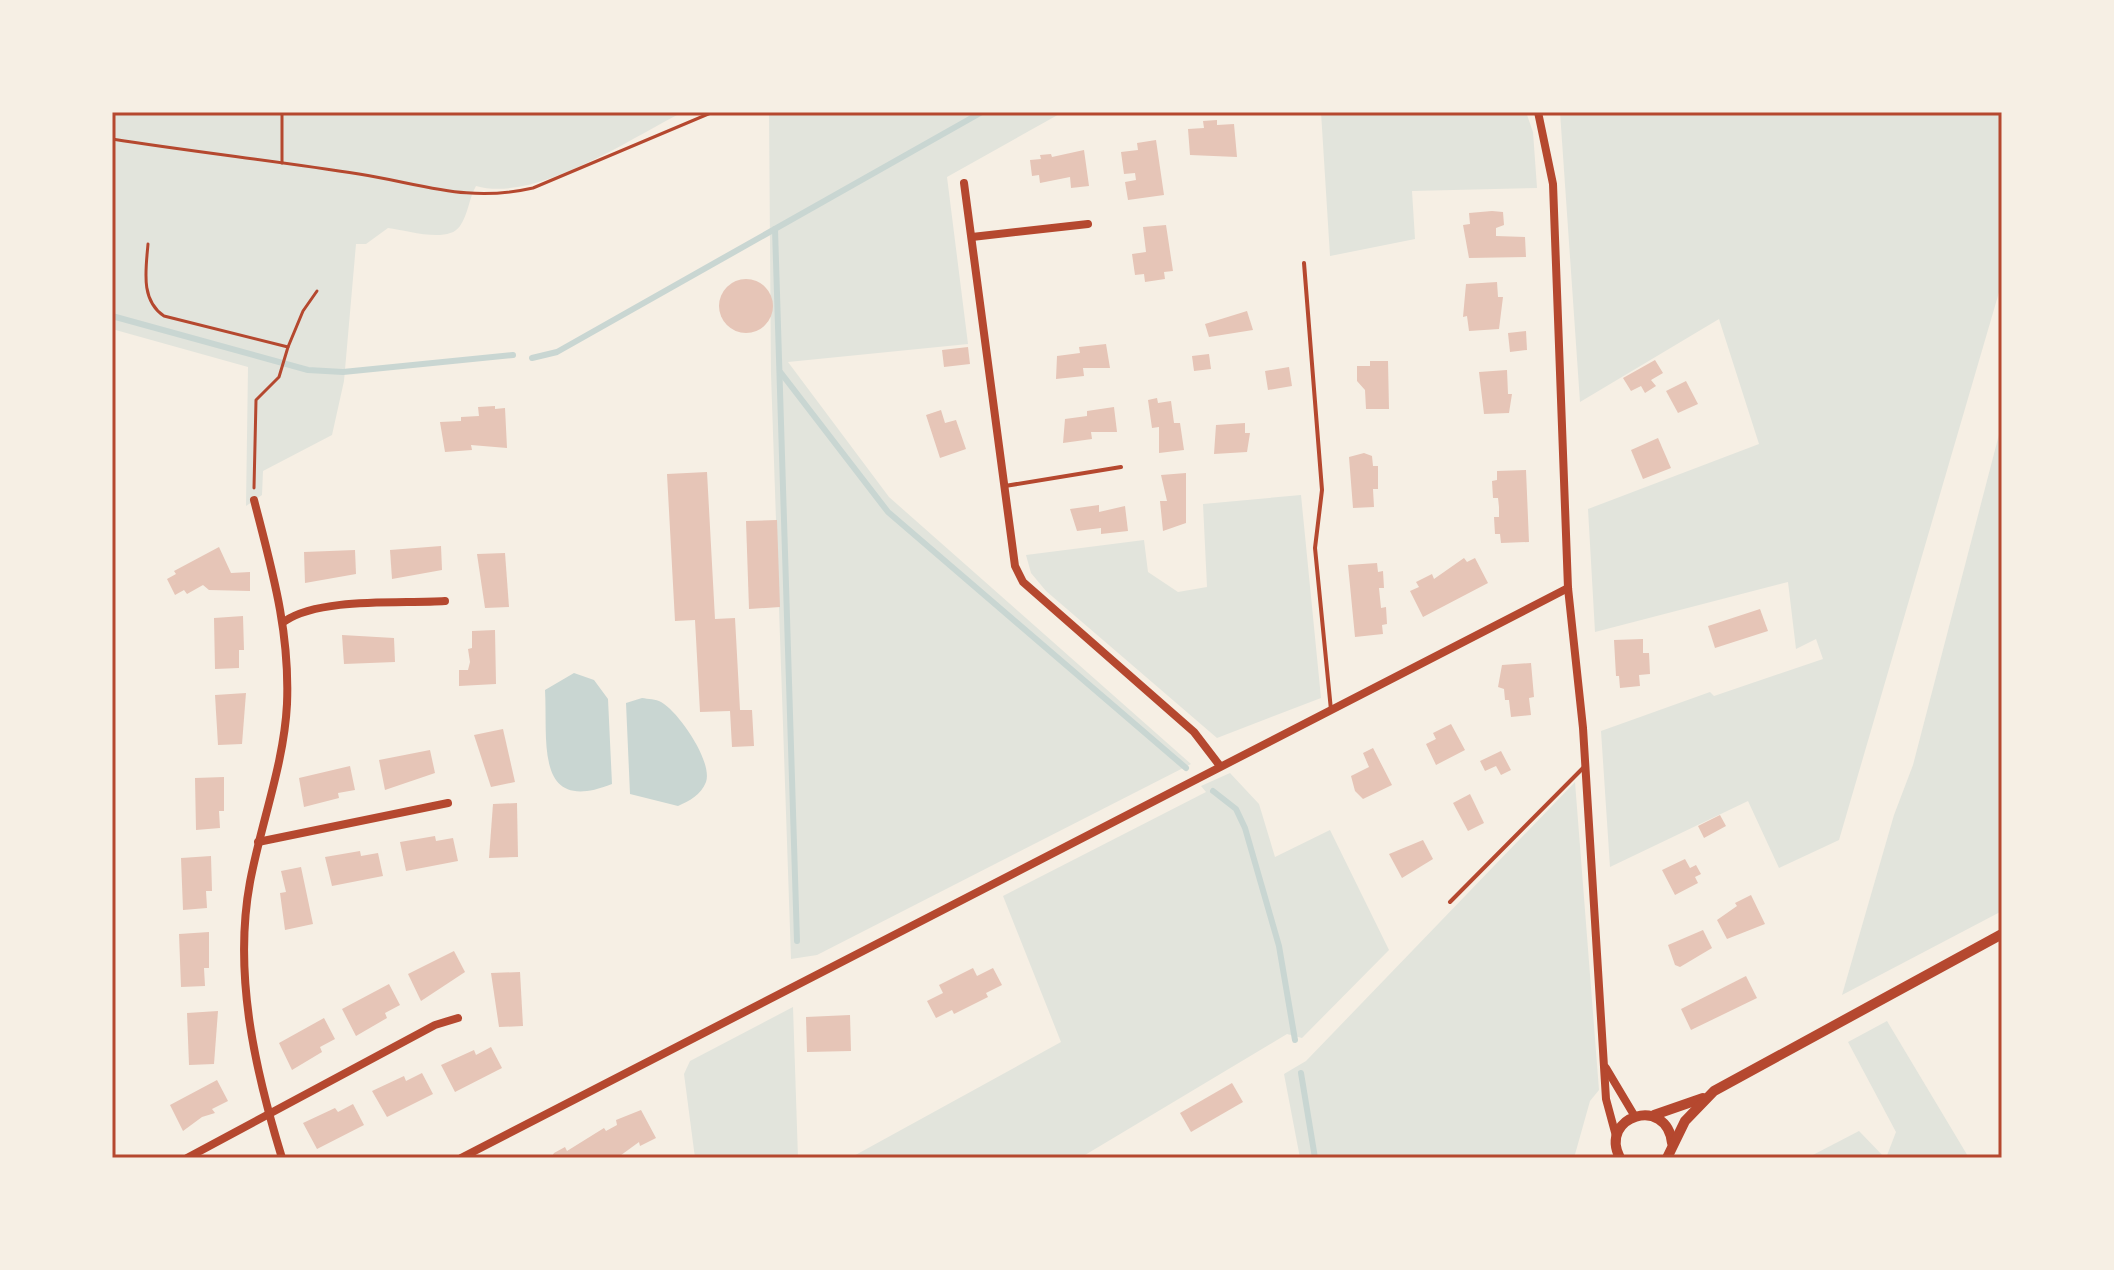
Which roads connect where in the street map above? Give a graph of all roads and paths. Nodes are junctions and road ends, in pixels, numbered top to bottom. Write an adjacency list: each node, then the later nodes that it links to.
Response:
1 (282, 112): 6 (path)
2 (713, 112): 4 (path)
3 (1538, 112): 17 (street)
4 (704, 114): 6 (path)
5 (112, 139): 6 (path)
6 (282, 163)
7 (964, 183): 9 (street)
8 (1088, 224): 9 (street)
9 (972, 237): 15 (street)
10 (148, 244): 13 (path)
11 (1304, 263): 20 (lane)
12 (317, 291): 13 (path)
13 (288, 349): 16 (path)
14 (1121, 467): 15 (lane)
15 (1004, 486): 21 (street)
16 (254, 500): 19 (street)
17 (1568, 588): 20 (street); 22 (street)
18 (445, 601): 19 (street)
19 (285, 621): 24 (street)
20 (1331, 710): 21 (street)
21 (1220, 766): 37 (street)
22 (1584, 767): 25 (lane); 28 (street)
23 (448, 803): 24 (street)
24 (258, 842): 30 (street)
25 (1450, 902)
26 (2002, 934): 29 (street)
27 (458, 1018): 30 (street)
28 (1604, 1063): 31 (street); 34 (street)
29 (1705, 1098): 32 (street); 33 (street)
30 (268, 1113): 35 (street); 36 (street)
31 (1634, 1115): 32 (street); 34 (street)
32 (1654, 1115): 33 (street)
33 (1672, 1145): 38 (street)
34 (1615, 1150)
35 (187, 1158)
36 (282, 1158)
37 (461, 1158)
38 (1667, 1158)

